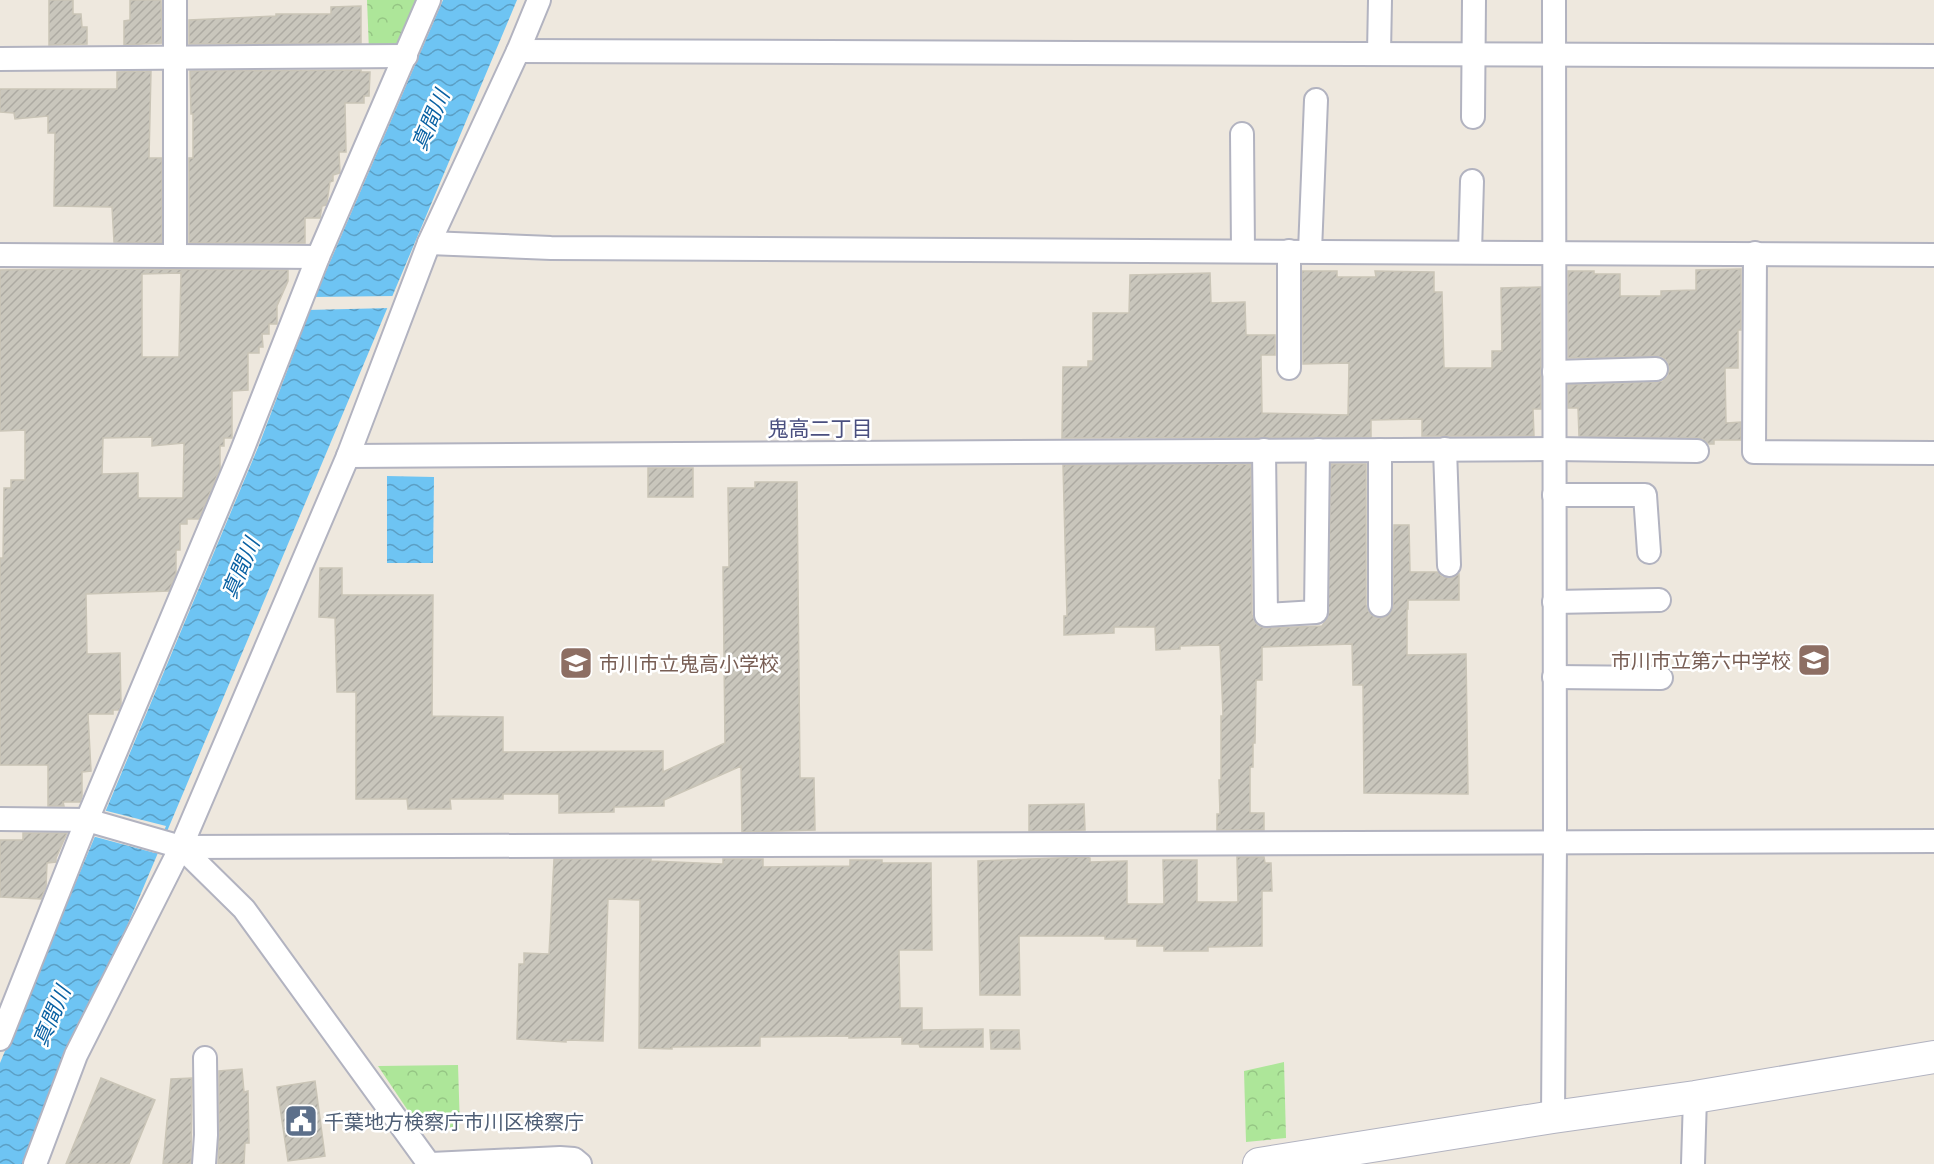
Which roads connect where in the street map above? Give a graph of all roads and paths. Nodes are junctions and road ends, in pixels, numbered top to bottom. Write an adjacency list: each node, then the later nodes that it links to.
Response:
1 (175, 0): 13 (street)
2 (429, 0): 11 (street)
3 (539, 0): 7 (street)
4 (1380, 0): 8 (street)
5 (1474, 0): 9 (street)
6 (1554, 0): 10 (street)
7 (518, 51): 8 (street); 19 (street)
8 (1379, 53): 9 (street)
9 (1474, 53): 10 (street); 16 (street)
10 (1554, 54): 12 (street); 23 (street)
11 (406, 56): 13 (street); 28 (street)
12 (1934, 56)
13 (175, 57): 14 (street); 26 (street)
14 (0, 59)
15 (1316, 100): 21 (street)
16 (1473, 117)
17 (1242, 134): 20 (street)
18 (1472, 181): 22 (street)
19 (429, 243): 20 (street); 39 (street)
20 (1242, 251): 21 (street)
21 (1299, 251): 22 (street); 29 (street)
22 (1470, 252): 23 (street)
23 (1554, 252): 24 (street); 31 (street)
24 (1755, 253): 27 (street); 38 (street)
25 (0, 255): 26 (street)
26 (175, 255): 28 (street)
27 (1934, 255)
28 (318, 257): 49 (street)
29 (1289, 368)
30 (1656, 369): 31 (street)
31 (1554, 372): 33 (street)
32 (1445, 449): 33 (street); 36 (street); 42 (street)
33 (1554, 449): 37 (street); 40 (street)
34 (1264, 450): 35 (street); 35 (street); 39 (street)
35 (1318, 450): 36 (street)
36 (1380, 450): 45 (street)
37 (1697, 451)
38 (1934, 453)
39 (348, 456): 52 (street)
40 (1554, 495): 41 (street); 44 (street)
41 (1649, 552)
42 (1449, 565)
43 (1659, 600): 44 (street)
44 (1554, 602): 46 (street)
45 (1380, 605)
46 (1554, 677): 47 (street); 51 (street)
47 (1661, 678)
48 (0, 819): 49 (street)
49 (92, 822): 52 (street); 53 (street)
50 (1934, 841): 51 (street)
51 (1555, 843): 52 (street); 57 (street)
52 (173, 844): 58 (street); 60 (street)
53 (0, 1039)
54 (1934, 1057): 56 (street)
55 (205, 1058): 59 (street)
56 (1695, 1097): 57 (street); 63 (street)
57 (1553, 1116): 62 (street)
58 (35, 1164)
59 (204, 1164)
60 (430, 1164): 61 (street)
61 (580, 1164)
62 (1259, 1164)
63 (1693, 1164)

